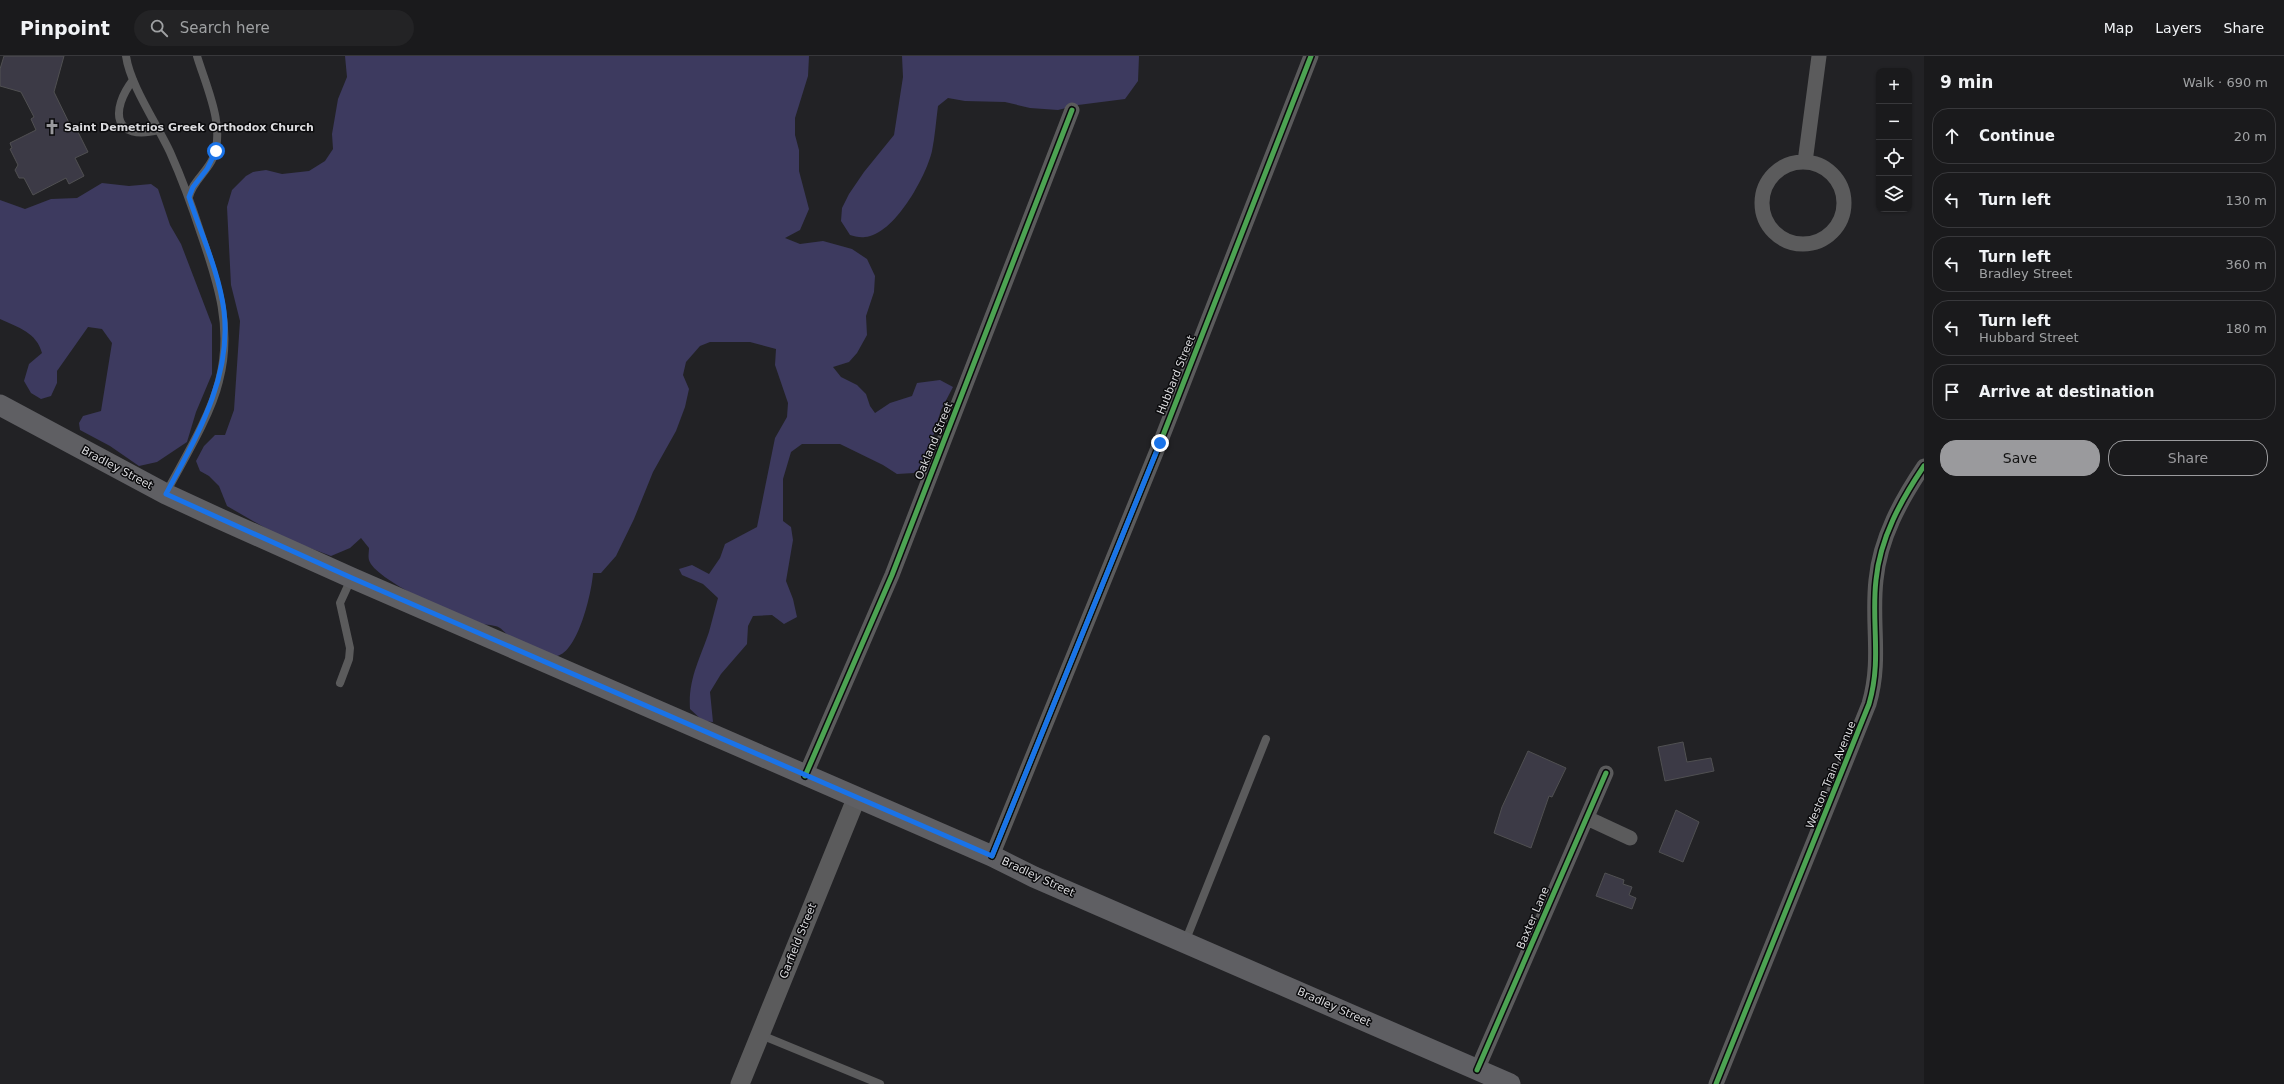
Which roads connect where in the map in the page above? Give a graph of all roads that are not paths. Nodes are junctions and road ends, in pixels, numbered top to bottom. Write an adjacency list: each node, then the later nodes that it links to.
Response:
1 (126, 56): 5 (lane)
2 (197, 56): 9 (lane)
3 (1312, 56): 21 (street, Hubbard Street)
4 (1820, 56): 8 (street)
5 (133, 80): 7 (lane); 7 (lane)
6 (1072, 110): 17 (street, Oakland Street)
7 (159, 130): 9 (lane)
8 (1805, 162): 8 (street)
9 (189, 197): 12 (lane)
10 (0, 406): 12 (main road, Bradley Street)
11 (1924, 466): 28 (street, Weston Train Avenue)
12 (166, 494): 13 (main road, Bradley Street)
13 (352, 578): 14 (lane); 17 (main road, Bradley Street)
14 (340, 682)
15 (1266, 739): 22 (lane)
16 (1606, 773): 19 (street, Baxter Lane)
17 (805, 776): 18 (main road, Bradley Street)
18 (856, 799): 21 (main road, Bradley Street); 23 (street, Garfield Street)
19 (1587, 818): 20 (street); 24 (street, Baxter Lane)
20 (1630, 838)
21 (992, 856): 22 (main road, Bradley Street)
22 (1185, 942): 24 (main road, Bradley Street)
23 (761, 1035): 25 (street, Garfield Street); 26 (lane)
24 (1477, 1070): 27 (main road, Bradley Street)
25 (740, 1084)
26 (880, 1084)
27 (1510, 1084)
28 (1716, 1084)

